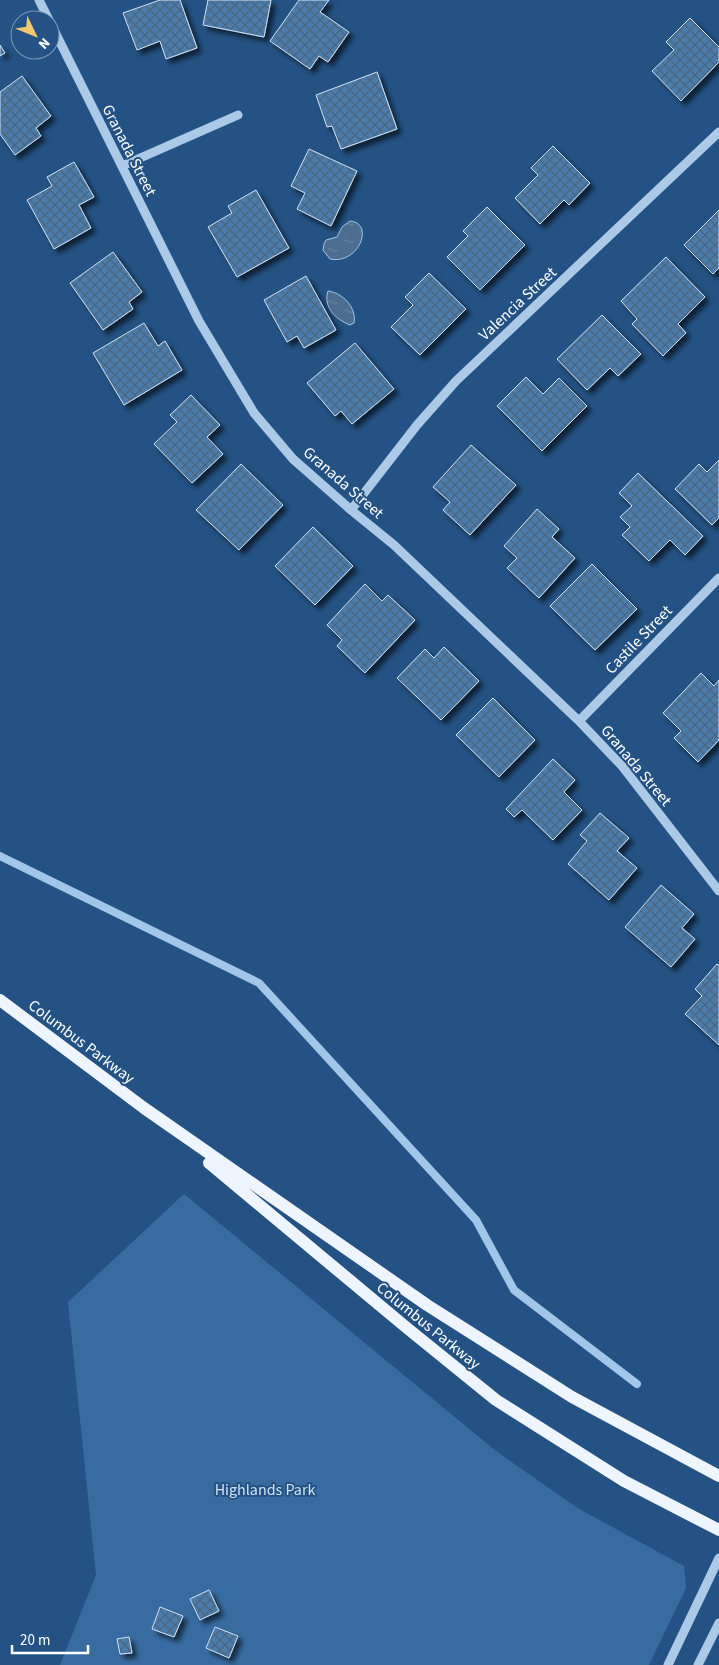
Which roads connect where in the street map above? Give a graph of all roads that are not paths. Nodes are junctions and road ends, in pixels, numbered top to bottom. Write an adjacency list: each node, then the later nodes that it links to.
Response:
1 (60, 43): 4 (street, Granada Street)
2 (238, 115): 4 (street)
3 (719, 132): 5 (street, Valencia Street)
4 (122, 166): 5 (street, Granada Street)
5 (351, 510): 7 (street, Granada Street)
6 (719, 578): 7 (street, Castile Street)
7 (579, 721): 8 (street, Granada Street)
8 (719, 891)
9 (0, 1000): 10 (main road, Columbus Parkway)
10 (144, 1108): 11 (main road, Columbus Parkway); 12 (main road, Columbus Parkway)
11 (719, 1476)
12 (719, 1530)
13 (719, 1558): 15 (street)
14 (719, 1623): 16 (street)
15 (668, 1665)
16 (698, 1665)

